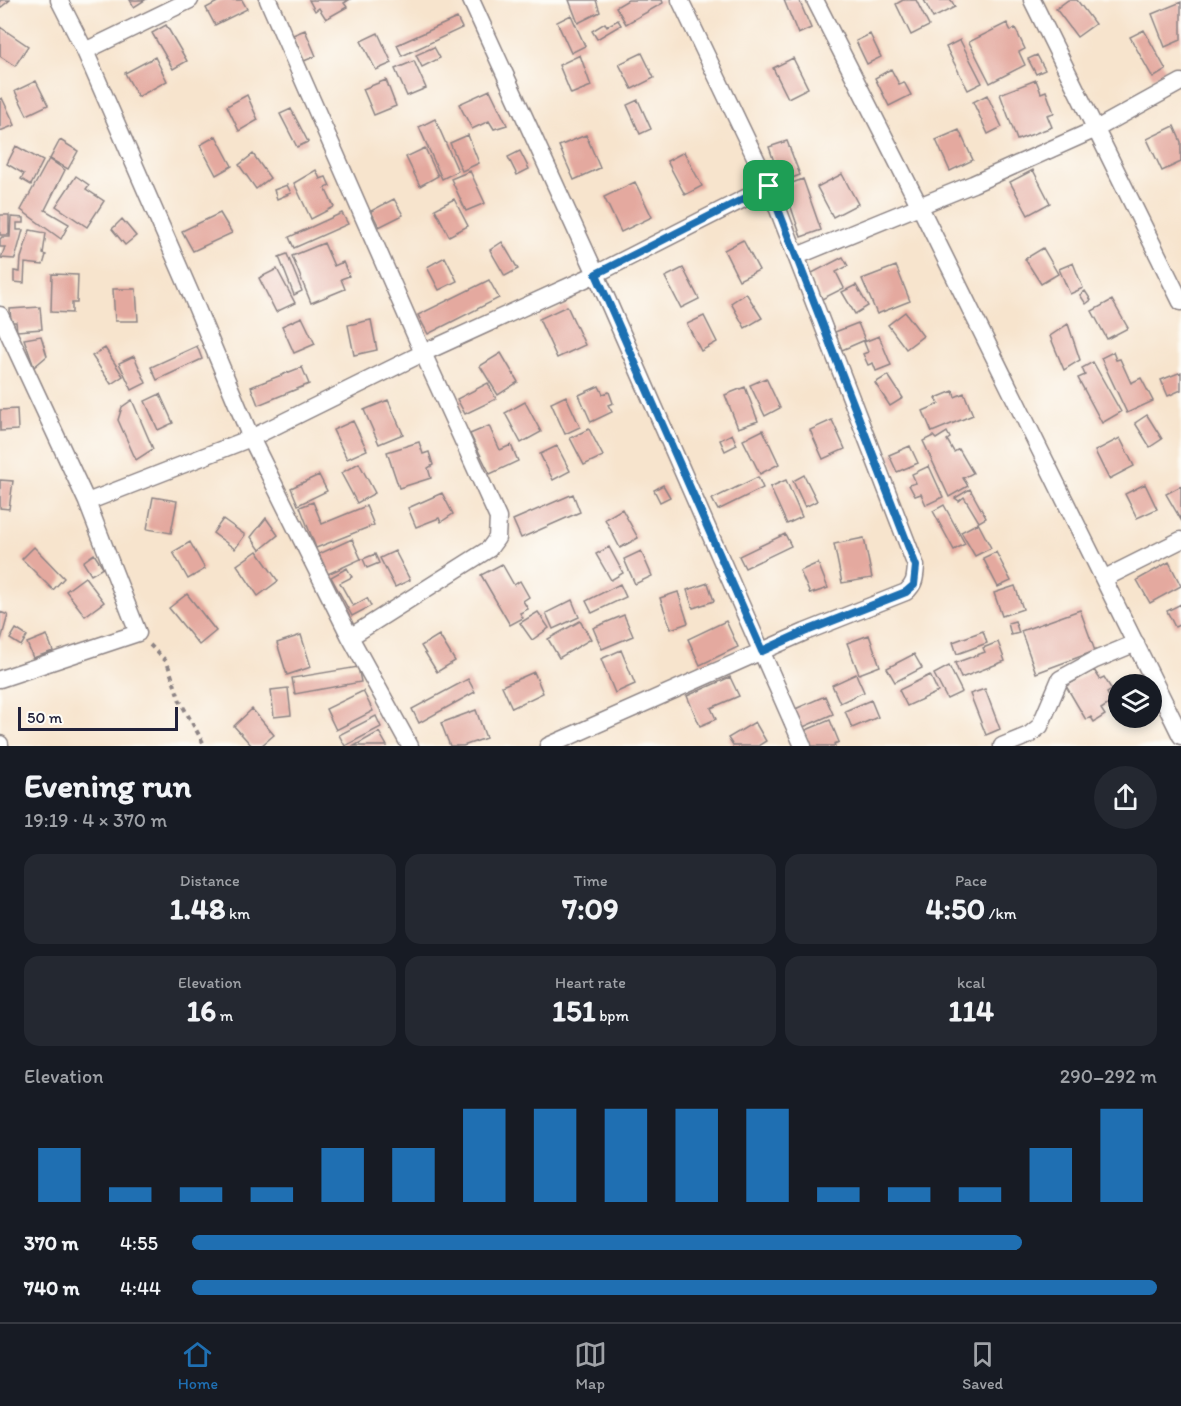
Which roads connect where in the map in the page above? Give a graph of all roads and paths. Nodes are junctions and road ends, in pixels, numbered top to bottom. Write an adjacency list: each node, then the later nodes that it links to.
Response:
1 (59, 0): 8 (street)
2 (190, 0): 8 (street)
3 (268, 0): 17 (street)
4 (471, 0): 14 (street)
5 (680, 0): 11 (street)
6 (815, 0): 12 (street)
7 (1032, 0): 10 (street)
8 (85, 51): 18 (street)
9 (1181, 82): 10 (street)
10 (1096, 129): 12 (street); 15 (street)
11 (769, 186): 13 (street); 14 (street)
12 (920, 205): 13 (street); 21 (street)
13 (797, 256): 25 (street)
14 (596, 274): 17 (street); 25 (street)
15 (1181, 302)
16 (0, 315): 19 (street)
17 (423, 353): 18 (street); 23 (street)
18 (251, 438): 19 (street); 23 (street)
19 (87, 502): 22 (street)
20 (1181, 540): 21 (street)
21 (1105, 578): 24 (street)
22 (138, 633): 26 (street); 28 (path)
23 (350, 637): 29 (street)
24 (1136, 644): 27 (street); 32 (street)
25 (762, 651): 30 (street); 31 (street)
26 (0, 679)
27 (1181, 736)
28 (205, 746)
29 (410, 746)
30 (548, 746)
31 (803, 746)
32 (1002, 746)

